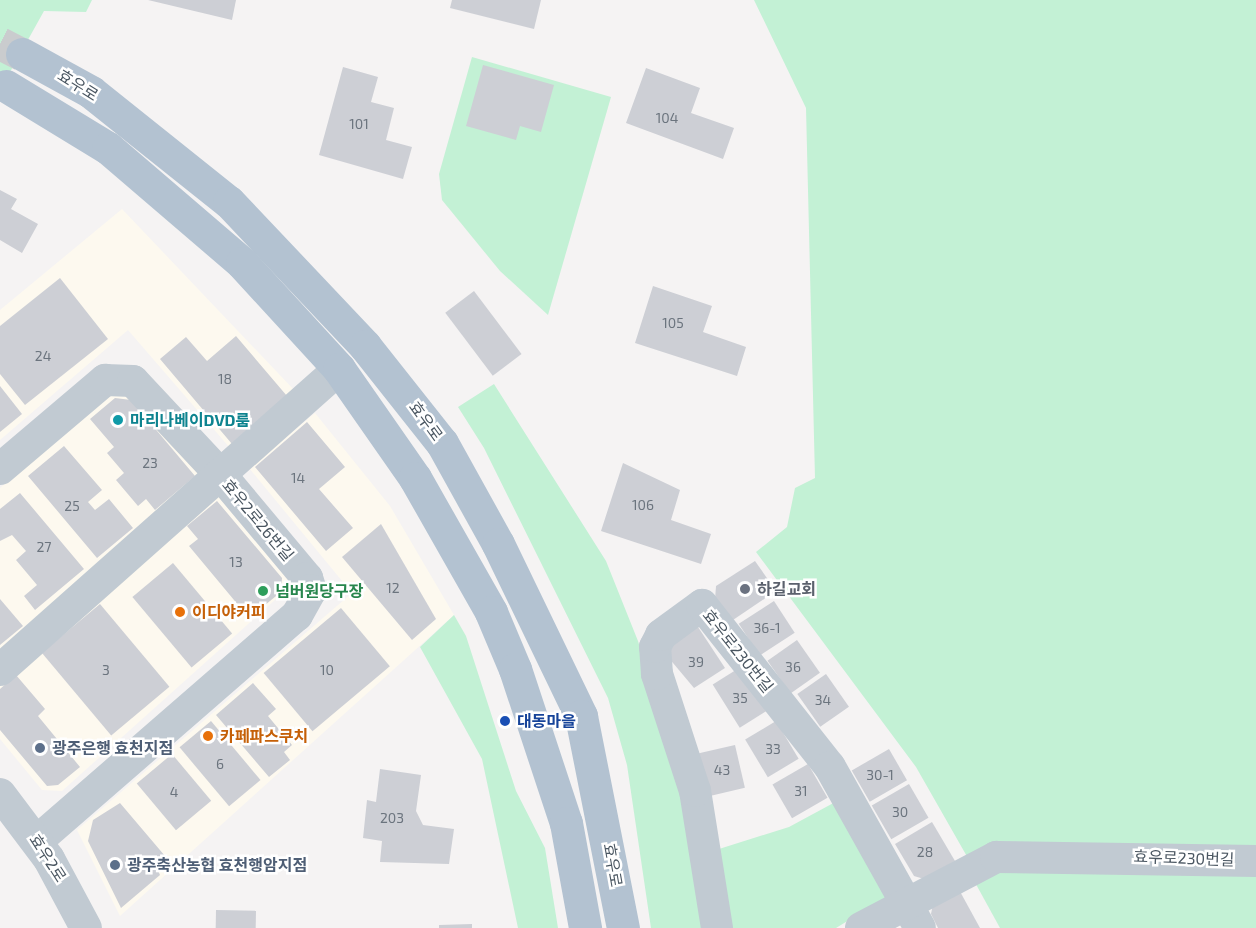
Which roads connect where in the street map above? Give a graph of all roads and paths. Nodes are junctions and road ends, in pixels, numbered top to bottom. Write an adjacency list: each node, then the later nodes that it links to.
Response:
1 (22, 54): 13 (main road, 효우로)
2 (6, 86): 3 (main road)
3 (339, 369): 5 (street); 12 (main road)
4 (0, 469): 5 (street, 효우2로26번길)
5 (220, 474): 6 (street); 8 (street, 효우2로26번길)
6 (0, 670)
7 (0, 794): 8 (street, 효우2로)
8 (37, 841): 11 (street, 효우2로)
9 (1256, 861): 10 (street, 효우로230번길)
10 (913, 915): 14 (street, 효우로230번길); 15 (street, 효우로230번길)
11 (86, 928)
12 (585, 928)
13 (623, 928)
14 (717, 928)
15 (861, 928)

